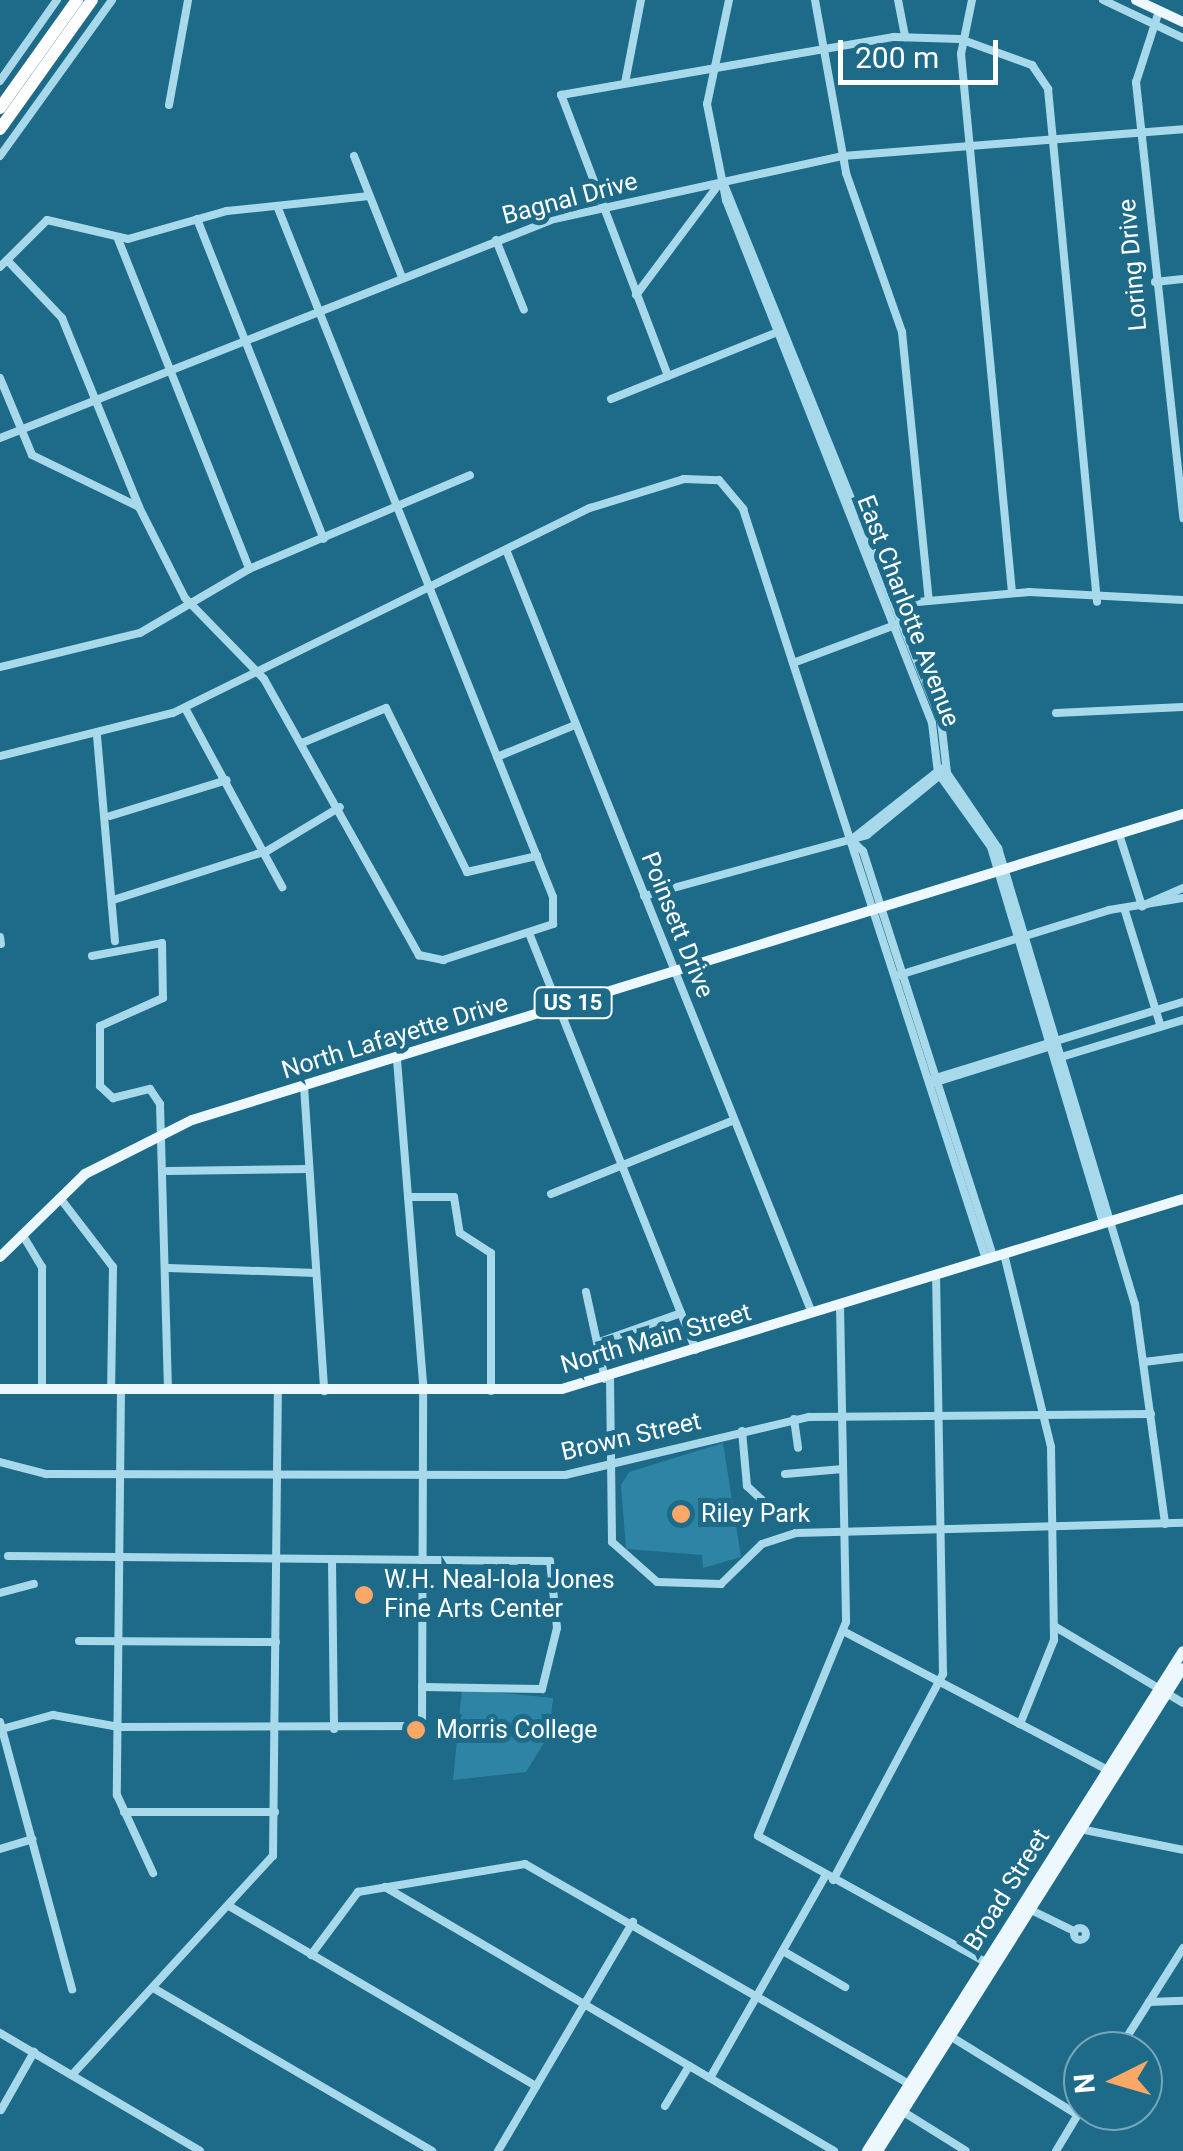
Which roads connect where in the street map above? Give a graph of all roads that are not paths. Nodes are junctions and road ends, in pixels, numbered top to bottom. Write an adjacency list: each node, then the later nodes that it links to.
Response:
1 (57, 0): 21 (street)
2 (77, 0): 24 (highway)
3 (92, 0): 25 (highway)
4 (112, 0): 30 (street)
5 (188, 0): 23 (street)
6 (641, 0): 22 (street)
7 (730, 0): 20 (street, East Charlotte Avenue)
8 (815, 0): 19 (street)
9 (898, 0): 16 (street)
10 (972, 0): 18 (street)
11 (1103, 0): 15 (street)
12 (1136, 0): 13 (main road)
13 (1158, 11): 14 (main road); 15 (street, Loring Drive)
14 (1183, 22)
15 (1153, 24): 17 (street); 27 (street, Loring Drive)
16 (905, 36): 18 (street); 19 (street)
17 (1183, 38)
18 (960, 40): 28 (street); 29 (street)
19 (825, 44): 20 (street); 32 (street)
20 (713, 65): 22 (street); 33 (street, East Charlotte Avenue)
21 (0, 81)
22 (624, 83): 36 (street)
23 (169, 105)
24 (0, 108)
25 (0, 129)
26 (1183, 129): 27 (street, Bagnal Drive)
27 (1141, 130): 28 (street, Bagnal Drive); 43 (street, Loring Drive)
28 (1052, 133): 29 (street, Bagnal Drive); 68 (street)
29 (970, 142): 32 (street, Bagnal Drive); 65 (street)
30 (0, 156)
31 (354, 156): 34 (street)
32 (843, 156): 33 (street, Bagnal Drive); 67 (street)
33 (723, 182): 36 (street, Bagnal Drive); 44 (street); 47 (street, East Charlotte Avenue); 70 (street, East Charlotte Avenue)
34 (369, 196): 35 (street); 41 (street)
35 (277, 206): 37 (street); 45 (street)
36 (602, 208): 39 (street, Bagnal Drive); 44 (street)
37 (197, 219): 38 (street); 48 (street)
38 (118, 239): 40 (street); 49 (street)
39 (496, 240): 41 (street, Bagnal Drive); 46 (street)
40 (4, 263): 53 (street)
41 (402, 277): 45 (street, Bagnal Drive)
42 (1183, 279): 43 (street)
43 (1155, 282): 56 (street, Loring Drive)
44 (636, 295): 50 (street)
45 (319, 310): 48 (street, Bagnal Drive); 59 (street)
46 (524, 310)
47 (778, 332): 50 (street); 71 (street, East Charlotte Avenue)
48 (244, 340): 49 (street, Bagnal Drive); 61 (street)
49 (170, 370): 53 (street, Bagnal Drive); 63 (street)
50 (668, 376): 52 (street)
51 (0, 378): 54 (street)
52 (611, 399)
53 (95, 400): 54 (street, Bagnal Drive); 58 (street)
54 (20, 429): 55 (street, Bagnal Drive); 58 (street)
55 (0, 438)
56 (1178, 470): 60 (street, Loring Drive)
57 (470, 475): 59 (street)
58 (139, 507): 69 (street)
59 (398, 509): 61 (street); 64 (street)
60 (1183, 518)
61 (324, 540): 63 (street)
62 (507, 552): 64 (street); 72 (street); 78 (street, Poinsett Drive)
63 (249, 569): 69 (street)
64 (429, 587): 74 (street); 82 (street)
65 (1012, 593): 67 (street); 68 (street)
66 (1183, 600): 68 (street)
67 (929, 601): 70 (street)
68 (1096, 602)
69 (190, 604): 73 (street); 74 (street)
70 (895, 604): 71 (street, East Charlotte Avenue)
71 (898, 624): 72 (street); 83 (street, East Charlotte Avenue)
72 (793, 664): 89 (street)
73 (0, 667)
74 (256, 670): 76 (street); 80 (street)
75 (1183, 707): 77 (street)
76 (185, 708): 79 (street); 84 (street)
77 (1056, 713)
78 (576, 726): 82 (street); 95 (street, Poinsett Drive)
79 (96, 736): 81 (street); 87 (street)
80 (302, 743): 85 (street); 91 (street)
81 (0, 756)
82 (497, 757): 91 (street)
83 (941, 771): 89 (street); 92 (street, East Charlotte Avenue)
84 (228, 780): 87 (street); 90 (street)
85 (340, 807): 90 (street); 101 (street)
86 (1183, 814): 88 (main road, North Lafayette Drive / US 15)
87 (110, 816): 97 (street)
88 (1119, 834): 92 (main road, North Lafayette Drive / US 15); 98 (street)
89 (851, 840): 95 (street); 99 (street)
90 (267, 851): 93 (street); 97 (street)
91 (537, 856): 101 (street)
92 (1001, 871): 99 (main road, North Lafayette Drive / US 15); 102 (street, East Charlotte Avenue)
93 (282, 887)
94 (1183, 888): 98 (street)
95 (644, 896): 105 (street, Poinsett Drive)
96 (1183, 898): 98 (street)
97 (113, 900): 103 (street)
98 (1142, 906): 100 (street)
99 (875, 910): 105 (main road, North Lafayette Drive / US 15); 106 (street)
100 (1125, 912): 102 (street); 109 (street)
101 (529, 932): 108 (street)
102 (1020, 937): 106 (street); 112 (street, East Charlotte Avenue)
103 (115, 941)
104 (92, 956): 118 (street)
105 (674, 972): 108 (main road, North Lafayette Drive / US 15); 117 (street, Poinsett Drive)
106 (897, 975): 115 (street)
107 (1183, 1002): 109 (street)
108 (559, 1007): 113 (main road, North Lafayette Drive / US 15); 119 (street)
109 (1156, 1010): 111 (street); 112 (street)
110 (1183, 1020): 111 (street)
111 (1161, 1027): 114 (street)
112 (1050, 1044): 114 (street, East Charlotte Avenue); 115 (street)
113 (397, 1057): 116 (main road, North Lafayette Drive / US 15); 124 (street)
114 (1056, 1058): 126 (street, East Charlotte Avenue)
115 (932, 1081): 129 (street)
116 (304, 1086): 118 (main road, North Lafayette Drive / US 15); 120 (street)
117 (734, 1120): 119 (street); 136 (street, Poinsett Drive)
118 (165, 1130): 121 (street); 123 (main road, North Lafayette Drive / US 15)
119 (622, 1165): 122 (street); 135 (street)
120 (310, 1170): 121 (street); 131 (street)
121 (168, 1171): 130 (street)
122 (550, 1194)
123 (58, 1196): 127 (main road, North Lafayette Drive / US 15); 144 (street)
124 (408, 1197): 148 (street); 149 (street)
125 (1183, 1199): 126 (main road, North Main Street)
126 (1106, 1222): 129 (main road, North Main Street); 140 (street, East Charlotte Avenue)
127 (22, 1234): 128 (main road, North Lafayette Drive / US 15); 143 (street)
128 (0, 1257)
129 (994, 1257): 132 (main road, North Main Street); 151 (street)
130 (168, 1268): 131 (street); 145 (street)
131 (316, 1273): 147 (street)
132 (936, 1275): 134 (main road, North Main Street); 154 (street)
133 (586, 1292): 141 (street)
134 (840, 1305): 136 (main road, North Main Street); 152 (street)
135 (681, 1312): 137 (street); 138 (street)
136 (812, 1314): 138 (main road, North Main Street)
137 (602, 1341)
138 (696, 1350): 141 (main road, North Main Street)
139 (1183, 1357): 140 (street)
140 (1144, 1362): 150 (street, East Charlotte Avenue)
141 (607, 1378): 149 (main road, North Main Street); 157 (street)
142 (0, 1390): 143 (main road, North Main Street)
143 (42, 1390): 144 (main road, North Main Street)
144 (116, 1390): 145 (main road, North Main Street); 160 (street)
145 (168, 1390): 146 (main road, North Main Street)
146 (278, 1390): 147 (main road, North Main Street); 161 (street)
147 (324, 1391): 148 (main road, North Main Street)
148 (423, 1391): 149 (main road, North Main Street); 162 (street)
149 (491, 1391)
150 (1151, 1414): 151 (street, Brown Street); 166 (street, East Charlotte Avenue)
151 (1049, 1416): 154 (street, Brown Street); 167 (street)
152 (842, 1417): 153 (street, Brown Street); 154 (street, Brown Street); 159 (street)
153 (794, 1419): 155 (street, Brown Street); 156 (street)
154 (939, 1419): 168 (street)
155 (742, 1431): 157 (street, Brown Street); 164 (street)
156 (798, 1448)
157 (616, 1461): 162 (street, Brown Street); 169 (street)
158 (0, 1462): 160 (street, Brown Street)
159 (843, 1469): 163 (street); 169 (street)
160 (120, 1472): 161 (street, Brown Street); 171 (street)
161 (277, 1474): 162 (street, Brown Street); 172 (street)
162 (423, 1474): 174 (street)
163 (785, 1474)
164 (776, 1512)
165 (1183, 1523): 166 (street)
166 (1165, 1524): 167 (street)
167 (1053, 1527): 168 (street); 177 (street)
168 (942, 1530): 169 (street); 184 (street)
169 (845, 1533): 178 (street)
170 (8, 1556): 171 (street)
171 (119, 1556): 172 (street); 180 (street)
172 (277, 1559): 173 (street); 181 (street)
173 (332, 1560): 174 (street); 192 (street)
174 (422, 1561): 185 (street); 185 (street)
175 (34, 1584): 176 (street)
176 (0, 1592)
177 (1054, 1626): 186 (street); 188 (street)
178 (843, 1631): 184 (street); 201 (street)
179 (79, 1641): 180 (street)
180 (120, 1642): 181 (street); 190 (street)
181 (276, 1642): 191 (street)
182 (1183, 1650): 186 (main road, Broad Street)
183 (1183, 1668): 186 (main road, Broad Street)
184 (941, 1683): 188 (street); 201 (street)
185 (422, 1687): 192 (street)
186 (1162, 1691): 187 (street); 193 (main road, Broad Street)
187 (1183, 1702)
188 (1020, 1724): 193 (street)
189 (1, 1725): 190 (street); 197 (street)
190 (119, 1727): 191 (street); 194 (street)
191 (276, 1728): 192 (street); 195 (street)
192 (334, 1729)
193 (1111, 1772): 196 (main road, Broad Street)
194 (124, 1812): 195 (street); 200 (street)
195 (275, 1812): 203 (street)
196 (1076, 1826): 199 (street); 204 (main road, Broad Street); 210 (main road, Broad Street)
197 (32, 1839): 198 (street); 212 (street)
198 (0, 1849)
199 (1183, 1850)
200 (154, 1874)
201 (829, 1878): 208 (street); 210 (street)
202 (384, 1886): 205 (street); 209 (street); 217 (street)
203 (230, 1906): 209 (street); 213 (street)
204 (1030, 1909): 206 (street); 220 (main road, Broad Street)
205 (632, 1922): 214 (street); 217 (street)
206 (1074, 1931)
207 (1183, 1948): 216 (street)
208 (784, 1951): 211 (street); 214 (street)
209 (311, 1954): 225 (street)
210 (985, 1962): 226 (main road, Broad Street)
211 (845, 1987)
212 (72, 1989)
213 (155, 1989): 223 (street); 232 (street)
214 (758, 1996): 224 (street); 226 (street)
215 (1183, 2001): 216 (street)
216 (1149, 2002): 218 (street)
217 (584, 2004): 222 (street); 225 (street)
218 (1131, 2031)
219 (0, 2032): 221 (street)
220 (950, 2036): 226 (main road, Broad Street); 227 (street)
221 (34, 2052): 223 (street); 230 (street)
222 (689, 2066): 224 (street); 228 (street)
223 (72, 2075): 231 (street)
224 (710, 2078): 234 (street)
225 (536, 2086): 233 (street)
226 (913, 2086): 229 (main road, Broad Street)
227 (1063, 2100)
228 (664, 2106)
229 (899, 2109): 235 (main road, Broad Street); 236 (main road, Broad Street); 237 (street)
230 (1, 2110)
231 (200, 2151)
232 (432, 2151)
233 (498, 2151)
234 (834, 2151)
235 (867, 2151)
236 (878, 2151)
237 (966, 2151)

